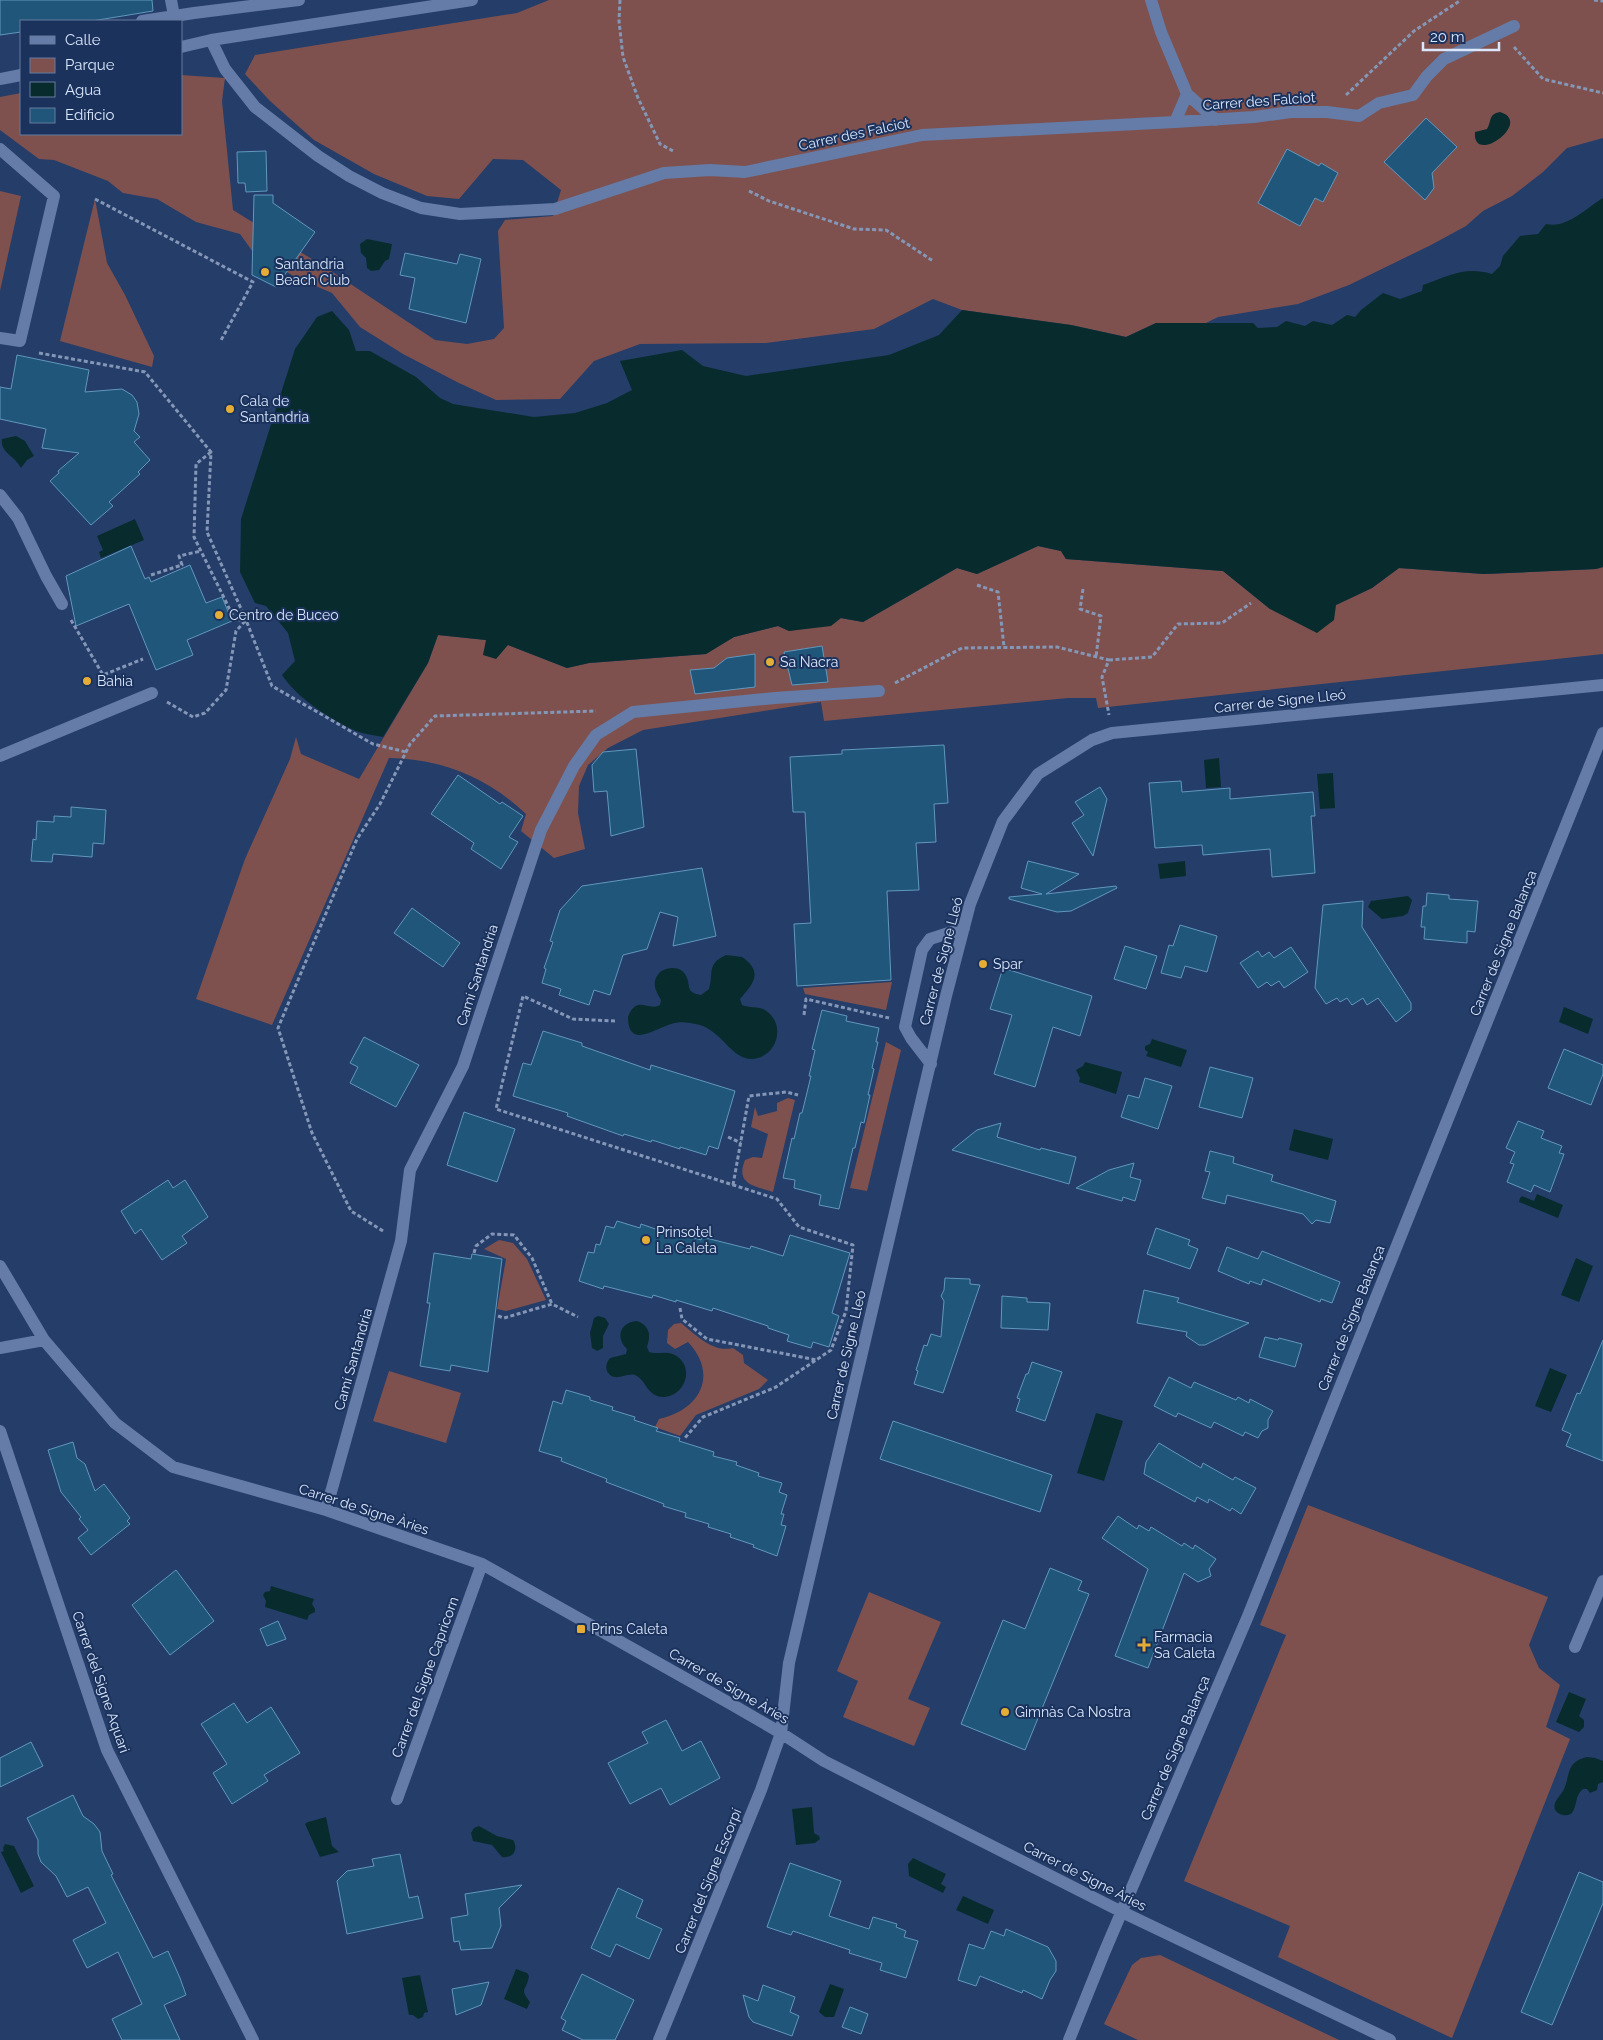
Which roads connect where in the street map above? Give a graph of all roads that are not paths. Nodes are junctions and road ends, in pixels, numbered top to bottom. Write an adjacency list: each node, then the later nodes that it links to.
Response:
1 (171, 0): 5 (street)
2 (299, 0): 5 (street)
3 (472, 0): 8 (street)
4 (1151, 0): 12 (street)
5 (175, 19): 6 (street)
6 (158, 20)
7 (1514, 26): 13 (street, Carrer des Falciot)
8 (211, 40): 9 (street); 14 (street, Carrer des Falciot)
9 (182, 47)
10 (20, 75): 11 (street)
11 (0, 79)
12 (1187, 94): 13 (street); 14 (street)
13 (1216, 120): 14 (street, Carrer des Falciot)
14 (1175, 122)
15 (0, 150): 16 (street)
16 (0, 338)
17 (0, 495): 18 (street)
18 (62, 604)
19 (1603, 684): 24 (street, Carrer de Signe Lleó)
20 (879, 691): 30 (street, Camí Santandria)
21 (152, 692): 23 (street)
22 (1603, 733): 36 (street, Carrer de Signe Balança)
23 (0, 756)
24 (964, 928): 25 (street, Carrer de Signe Lleó); 25 (street)
25 (931, 1064): 34 (street, Carrer de Signe Lleó)
26 (0, 1266): 27 (street, Carrer de Signe Àries)
27 (44, 1340): 28 (street); 30 (street, Carrer de Signe Àries)
28 (0, 1348)
29 (0, 1432): 37 (street, Carrer del Signe Aquari)
30 (326, 1510): 31 (street, Carrer de Signe Àries)
31 (482, 1564): 34 (street, Carrer de Signe Àries); 35 (street, Carrer del Signe Capricorn)
32 (1603, 1581): 33 (street)
33 (1575, 1647)
34 (781, 1733): 36 (street, Carrer de Signe Àries); 38 (street, Carrer del Signe Escorpí)
35 (397, 1799)
36 (1122, 1912): 39 (street, Carrer de Signe Balança); 40 (street, Carrer de Signe Àries)
37 (253, 2040)
38 (659, 2040)
39 (1069, 2040)
40 (1390, 2040)

